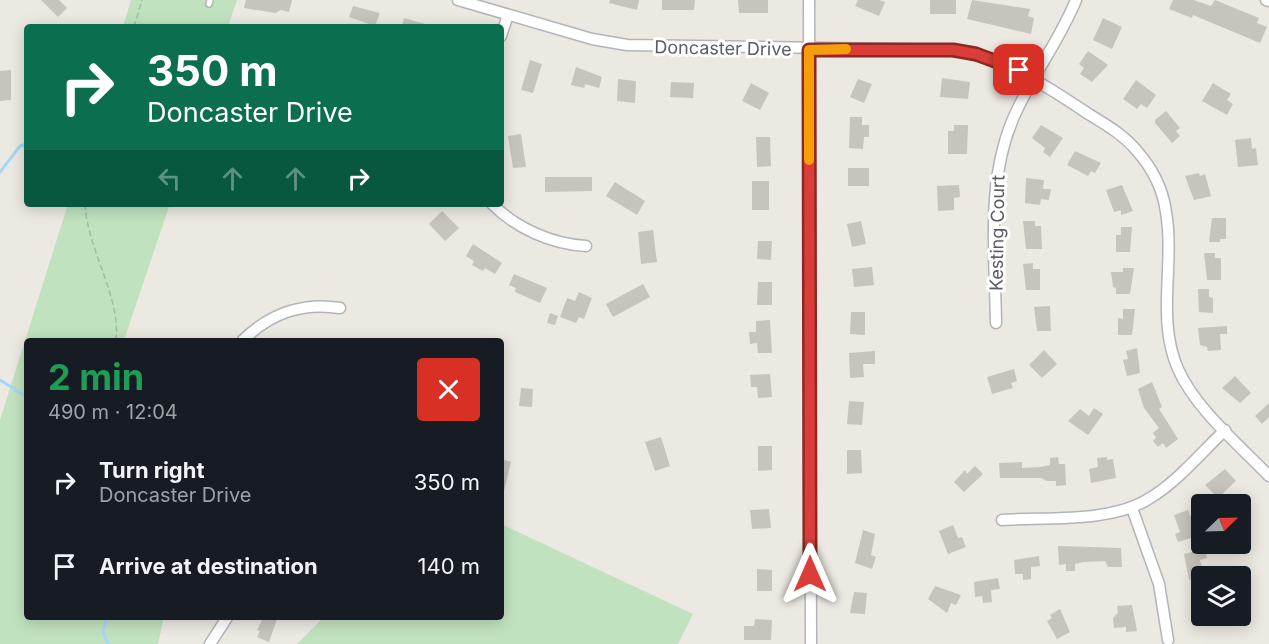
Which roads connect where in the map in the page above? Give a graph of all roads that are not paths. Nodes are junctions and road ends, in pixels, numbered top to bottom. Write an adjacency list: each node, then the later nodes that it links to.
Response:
1 (458, 0): 4 (street, Doncaster Drive)
2 (809, 0): 6 (street)
3 (1076, 0): 7 (street, Kesting Court)
4 (508, 15): 5 (street); 6 (street, Doncaster Drive)
5 (504, 27)
6 (809, 50): 7 (street, Doncaster Drive); 20 (street)
7 (1035, 78): 11 (street, Kesting Court); 13 (street, Doncaster Drive)
8 (496, 207): 9 (street)
9 (586, 246)
10 (340, 308): 12 (street)
11 (996, 323)
12 (245, 338)
13 (1225, 430): 14 (street, Doncaster Drive); 15 (street)
14 (1269, 476)
15 (1132, 508): 16 (street); 18 (street)
16 (1002, 520)
17 (225, 620): 19 (street)
18 (1168, 640)
19 (210, 644)
20 (811, 644)

